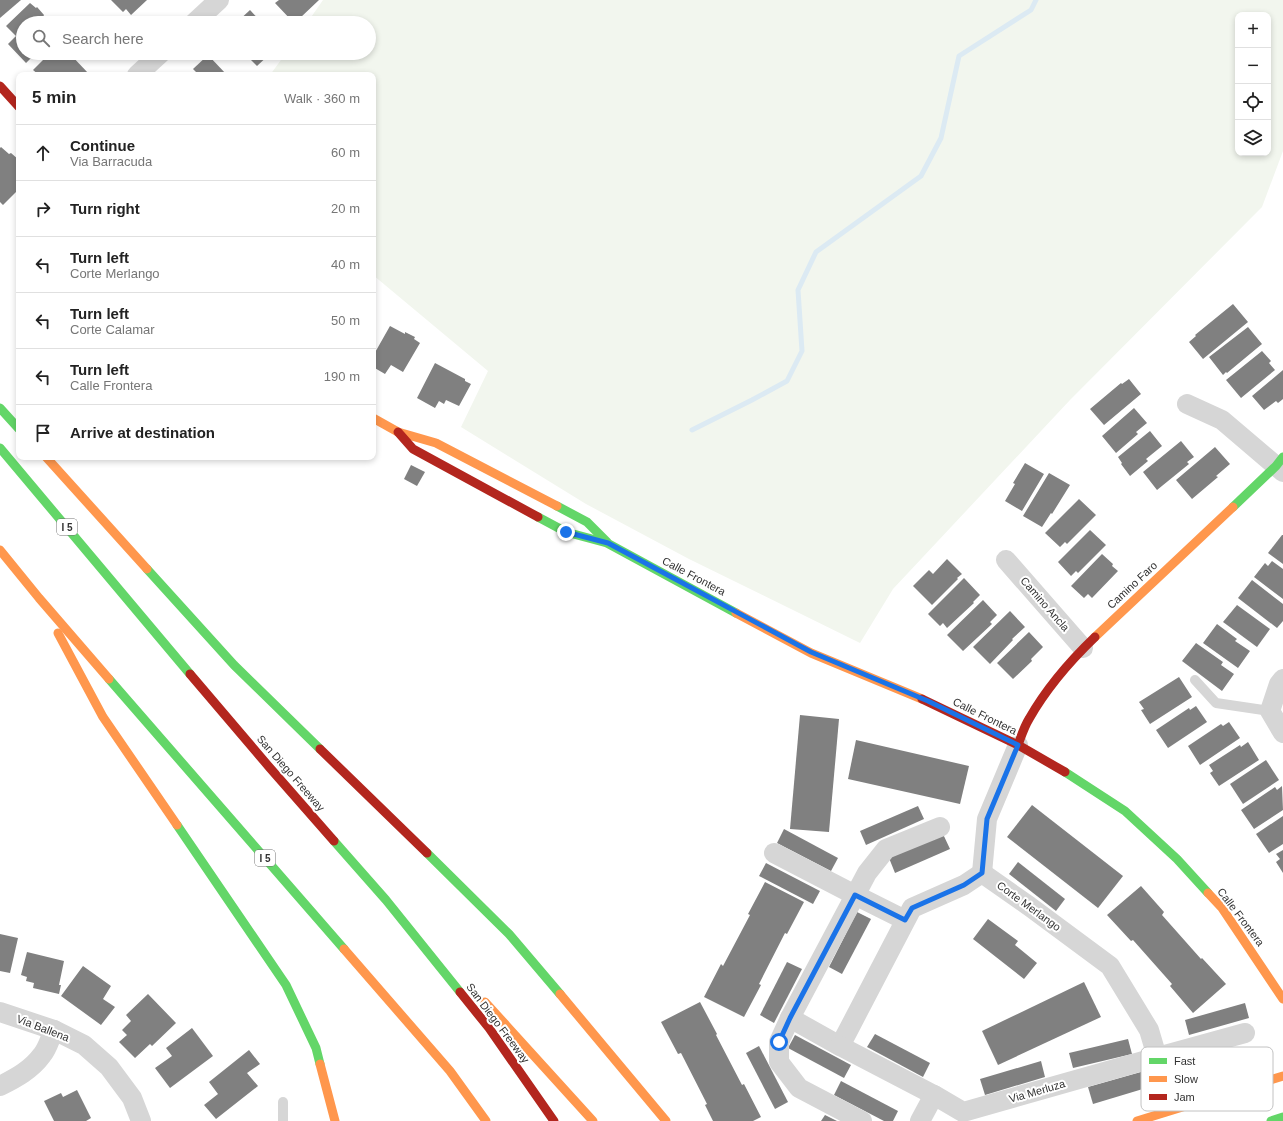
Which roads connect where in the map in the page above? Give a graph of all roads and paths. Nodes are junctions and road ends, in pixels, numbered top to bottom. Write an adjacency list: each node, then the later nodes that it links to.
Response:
1 (219, 0): 2 (street)
2 (202, 16)
3 (153, 60): 4 (street)
4 (140, 72)
5 (0, 86): 6 (main road)
6 (16, 104)
7 (1187, 404): 14 (street)
8 (0, 408): 10 (main road)
9 (376, 420): 11 (main road, Calle Frontera)
10 (16, 425)
11 (398, 432): 15 (main road, Calle Frontera); 15 (main road, Calle Frontera)
12 (0, 448): 29 (main road, San Diego Freeway / I 5)
13 (49, 460): 55 (main road)
14 (1281, 465): 19 (main road, Camino Faro)
15 (608, 543): 24 (main road, Calle Frontera)
16 (0, 550): 18 (main road, I 5)
17 (1006, 560): 19 (street, Camino Ancla)
18 (40, 598): 51 (main road); 52 (main road, I 5)
19 (1083, 648): 24 (main road, Camino Faro)
20 (1283, 679): 22 (street)
21 (1195, 680): 22 (lane)
22 (1270, 711): 23 (street)
23 (1283, 732)
24 (1018, 745): 27 (street); 33 (main road, Calle Frontera)
25 (940, 827): 28 (street)
26 (774, 853): 28 (street)
27 (982, 873): 30 (street); 39 (street, Corte Merlango)
28 (855, 895): 30 (street); 35 (street)
29 (386, 900): 31 (main road); 53 (main road, San Diego Freeway / I 5)
30 (905, 920): 38 (street)
31 (445, 960)
32 (477, 994): 54 (main road)
33 (1283, 999)
34 (0, 1012): 36 (street, Via Ballena)
35 (790, 1018): 38 (street); 56 (street)
36 (54, 1030): 44 (street); 49 (street, Via Ballena)
37 (1245, 1033): 40 (street, Via Merluza)
38 (840, 1046): 45 (street, Via Merluza)
39 (1154, 1047)
40 (1191, 1047)
41 (1141, 1061): 45 (street, Via Merluza)
42 (1283, 1076): 43 (main road)
43 (1273, 1079)
44 (0, 1086)
45 (934, 1095): 57 (street)
46 (283, 1102): 50 (lane)
47 (1169, 1111): 58 (main road)
48 (1283, 1117): 59 (main road)
49 (141, 1121)
50 (283, 1121)
51 (335, 1121)
52 (486, 1121)
53 (554, 1121)
54 (593, 1121)
55 (666, 1121)
56 (862, 1121)
57 (920, 1121)
58 (1137, 1121)
59 (1271, 1121)

